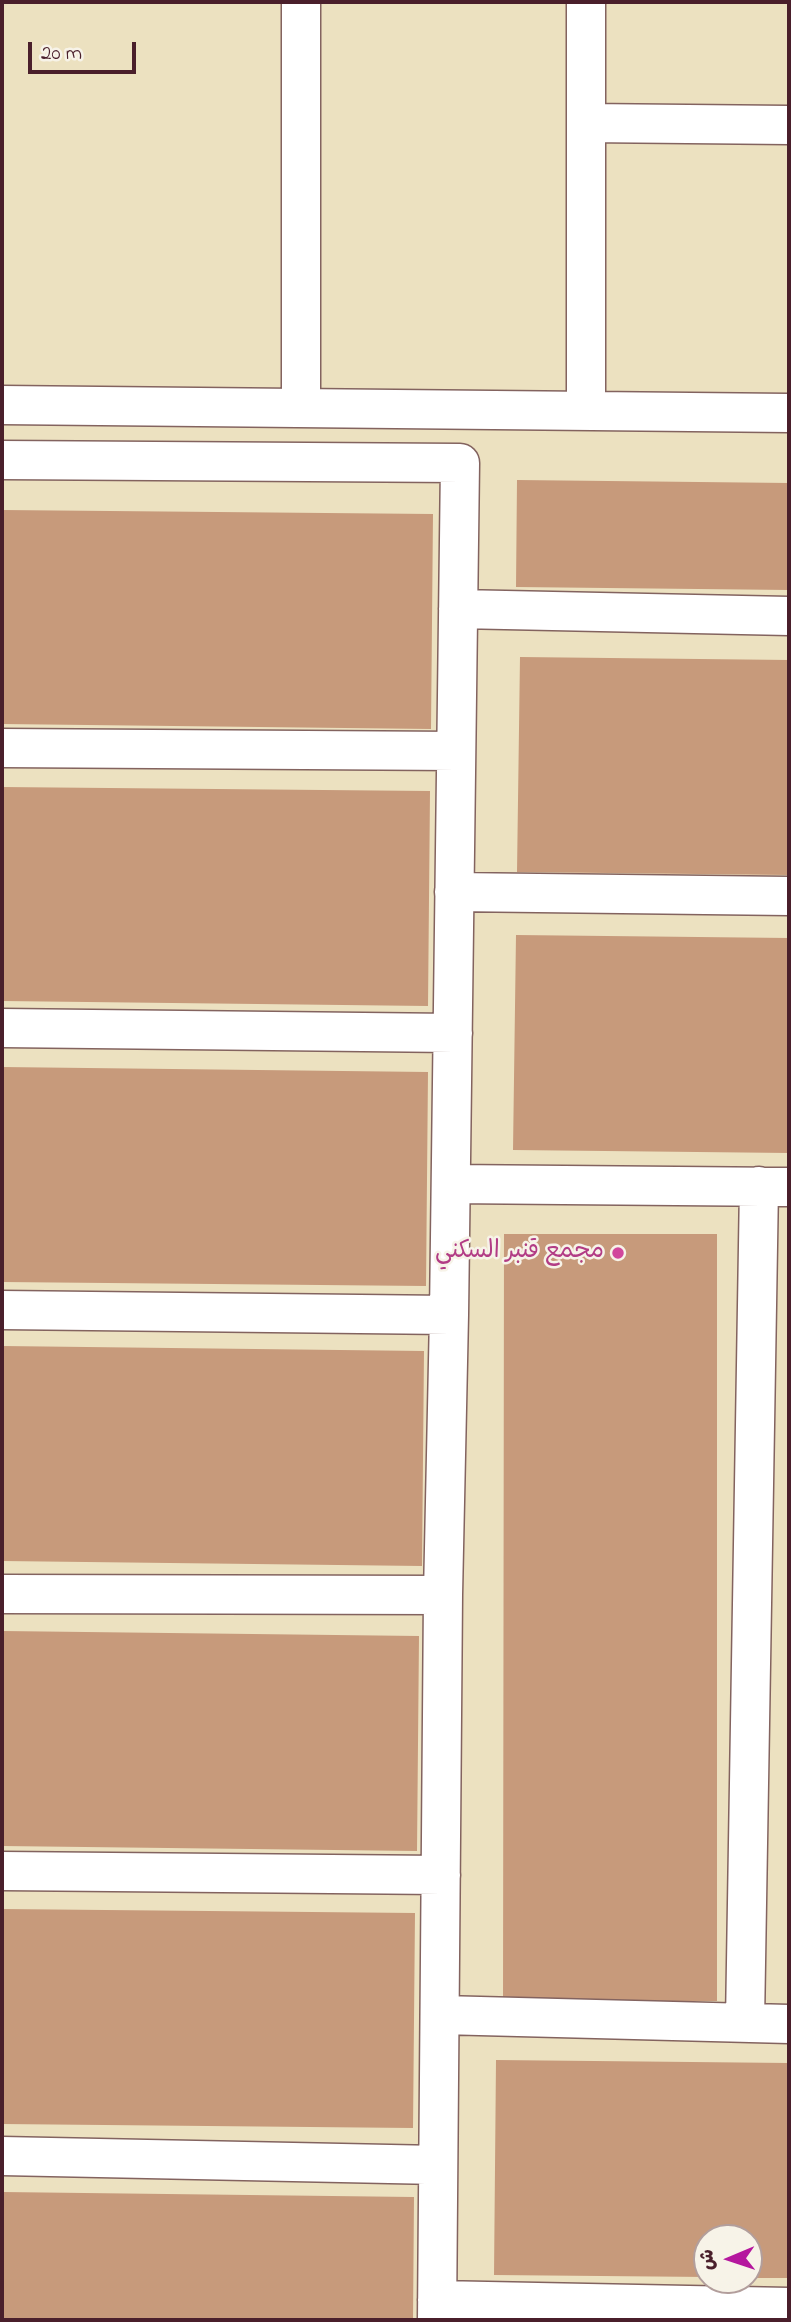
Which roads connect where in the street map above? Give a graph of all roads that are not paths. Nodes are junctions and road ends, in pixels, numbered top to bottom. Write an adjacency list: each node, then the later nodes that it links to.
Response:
1 (302, 2): 6 (street)
2 (586, 2): 3 (street)
3 (586, 123): 4 (street); 7 (street)
4 (789, 125)
5 (2, 405): 6 (street)
6 (301, 408): 7 (street)
7 (586, 411): 8 (street)
8 (789, 413)
9 (2, 460): 10 (street)
10 (458, 608): 11 (street); 13 (street)
11 (789, 616)
12 (2, 748): 13 (street)
13 (456, 751): 14 (street)
14 (454, 892): 15 (street); 17 (street)
15 (789, 896)
16 (2, 1028): 17 (street)
17 (453, 1033): 18 (street)
18 (451, 1184): 19 (street); 21 (street)
19 (774, 1187): 27 (street)
20 (2, 1310): 21 (street)
21 (449, 1315): 23 (street)
22 (2, 1594): 23 (street)
23 (443, 1595): 25 (street)
24 (2, 1871): 25 (street)
25 (441, 1875): 26 (street)
26 (441, 2015): 27 (street); 30 (street)
27 (745, 2022): 28 (street)
28 (789, 2024)
29 (2, 2156): 30 (street)
30 (438, 2165): 32 (street)
31 (789, 2307): 32 (street)
32 (437, 2310)

